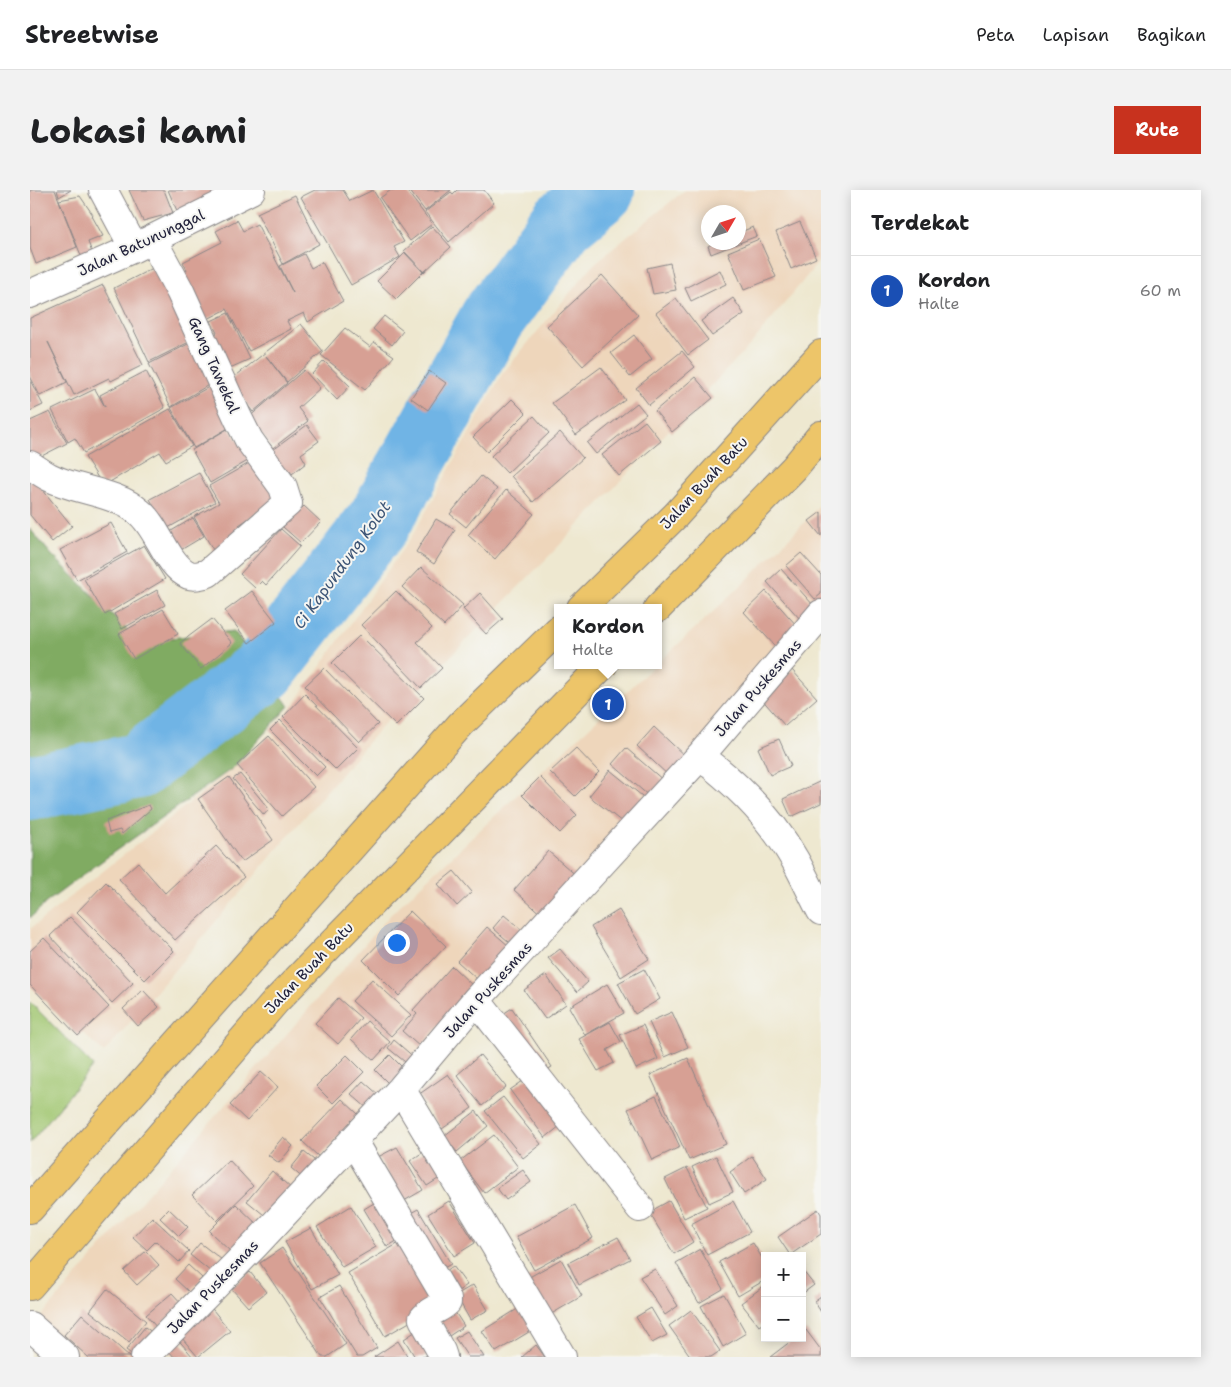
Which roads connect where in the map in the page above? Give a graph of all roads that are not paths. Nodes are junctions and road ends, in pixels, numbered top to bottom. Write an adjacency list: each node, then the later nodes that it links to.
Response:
1 (103, 190): 3 (street, Gang Tawekal)
2 (251, 190): 3 (street, Jalan Batununggal)
3 (143, 244): 4 (street, Jalan Batununggal); 7 (street, Gang Tawekal)
4 (30, 294)
5 (821, 354): 8 (main road, Jalan Buah Batu)
6 (821, 435): 9 (main road)
7 (30, 464)
8 (585, 604)
9 (662, 604)
10 (821, 614): 13 (street, Jalan Puskesmas)
11 (554, 634): 19 (main road)
12 (599, 669): 20 (main road, Jalan Buah Batu)
13 (700, 756): 14 (street); 15 (street, Jalan Puskesmas)
14 (821, 911)
15 (476, 1000): 16 (street, Jalan Puskesmas); 18 (street)
16 (401, 1089): 17 (street, Jalan Puskesmas); 25 (street)
17 (353, 1140): 23 (street, Jalan Puskesmas); 24 (street)
18 (640, 1208)
19 (30, 1209)
20 (30, 1286)
21 (30, 1326): 22 (street)
22 (65, 1357)
23 (145, 1357)
24 (443, 1357)
25 (562, 1357)

